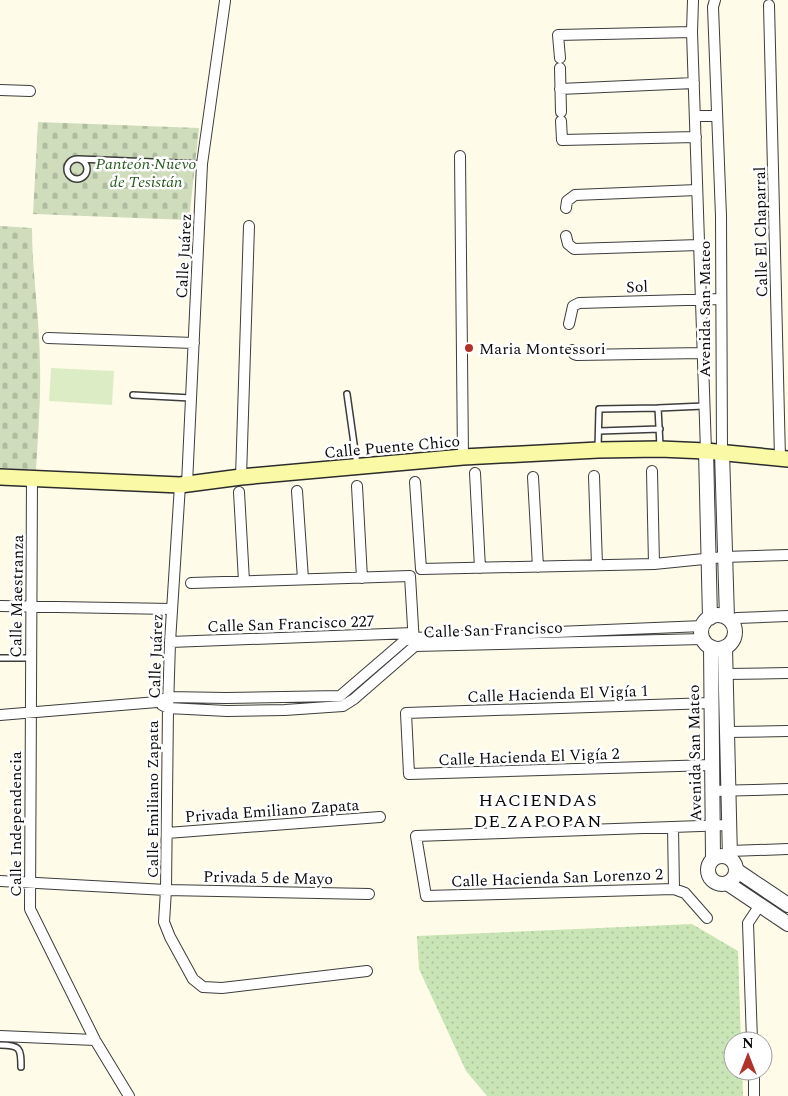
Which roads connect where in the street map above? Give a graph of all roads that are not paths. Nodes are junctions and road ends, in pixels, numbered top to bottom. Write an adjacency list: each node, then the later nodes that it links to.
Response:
1 (693, 0): 5 (street, Avenida San Mateo)
2 (715, 0): 11 (street, Avenida San Mateo)
3 (225, 1): 15 (street, Calle Juárez)
4 (769, 5): 40 (street, Calle El Chaparral)
5 (692, 32): 6 (street, Avenida San Mateo); 7 (street)
6 (694, 83): 7 (street); 10 (street, Avenida San Mateo)
7 (560, 89): 12 (street)
8 (0, 90): 9 (street)
9 (30, 91)
10 (695, 116): 11 (street); 12 (street, Avenida San Mateo)
11 (717, 116): 22 (street, Avenida San Mateo)
12 (696, 137): 16 (street, Avenida San Mateo)
13 (460, 156): 39 (street)
14 (79, 159): 15 (lane)
15 (202, 164): 25 (street, Calle Juárez)
16 (697, 190): 17 (street); 20 (street, Avenida San Mateo)
17 (566, 208)
18 (249, 226): 46 (street)
19 (566, 236): 20 (street)
20 (698, 245): 21 (street, Avenida San Mateo)
21 (701, 299): 22 (street, Sol); 23 (street, Sol); 27 (street, Avenida San Mateo)
22 (721, 299): 38 (street, Avenida San Mateo)
23 (569, 324)
24 (48, 338): 25 (street)
25 (194, 343): 30 (street, Calle Juárez)
26 (572, 350): 27 (street)
27 (703, 352): 31 (street, Avenida San Mateo)
28 (347, 394): 41 (lane)
29 (133, 395): 30 (lane)
30 (191, 398): 50 (street, Calle Juárez)
31 (704, 406): 32 (lane); 37 (street, Avenida San Mateo)
32 (658, 408): 33 (lane); 34 (lane)
33 (660, 429): 34 (lane); 35 (lane)
34 (599, 431): 36 (lane)
35 (660, 449): 36 (main road, Calle Puente Chico); 37 (main road, Calle Puente Chico)
36 (598, 450): 39 (main road, Calle Puente Chico)
37 (706, 451): 38 (main road, Calle Puente Chico); 54 (street, Avenida San Mateo)
38 (722, 452): 40 (main road, Calle Puente Chico); 55 (street, Avenida San Mateo)
39 (463, 456): 41 (main road, Calle Puente Chico)
40 (784, 458)
41 (357, 466): 46 (main road, Calle Puente Chico)
42 (652, 471): 58 (street)
43 (475, 473): 61 (street)
44 (594, 476): 59 (street)
45 (0, 477): 48 (main road, Calle Puente Chico)
46 (241, 477): 50 (main road, Calle Puente Chico)
47 (533, 477): 60 (street)
48 (32, 478): 50 (main road, Calle Puente Chico); 67 (street, Calle Maestranza)
49 (415, 482): 61 (street)
50 (183, 484): 68 (street, Calle Juárez)
51 (357, 486): 62 (street)
52 (297, 491): 63 (street)
53 (239, 492): 64 (street)
54 (708, 543): 55 (street); 57 (street, Avenida San Mateo)
55 (724, 550): 56 (street); 57 (street); 70 (street, Avenida San Mateo)
56 (788, 555)
57 (708, 559): 58 (street); 71 (street, Avenida San Mateo)
58 (654, 564): 59 (street)
59 (597, 565): 60 (street)
60 (538, 567): 61 (street)
61 (480, 568)
62 (362, 578): 63 (street); 72 (street)
63 (303, 579): 64 (street)
64 (244, 581): 65 (street)
65 (192, 583)
66 (0, 606): 67 (street)
67 (32, 606): 68 (street); 76 (street, Calle Maestranza)
68 (172, 609): 73 (street, Calle Juárez)
69 (788, 616): 70 (street)
70 (729, 619): 71 (street); 74 (street, Avenida San Mateo)
71 (706, 632): 72 (street, Calle San Francisco); 74 (street); 85 (street, Avenida San Mateo)
72 (413, 639): 73 (street, Calle San Francisco 227); 79 (street, Calle San Francisco); 84 (street, Calle San Francisco)
73 (170, 642): 80 (street, Calle Juárez)
74 (725, 648): 78 (street, Avenida San Mateo)
75 (0, 658): 76 (lane)
76 (30, 658): 89 (street, Calle Maestranza)
77 (788, 673): 78 (street)
78 (726, 674): 93 (street, Avenida San Mateo)
79 (340, 696): 81 (street); 84 (street)
80 (168, 697): 82 (street); 83 (street); 86 (street, Calle Juárez)
81 (284, 697): 82 (street); 87 (street)
82 (226, 698): 88 (street)
83 (157, 702): 86 (street); 89 (street)
84 (348, 704): 87 (street)
85 (711, 704): 90 (street, Calle Hacienda El Vigía 1); 92 (street, Avenida San Mateo)
86 (168, 708): 88 (street); 103 (street, Calle Emiliano Zapata)
87 (285, 710): 88 (street)
88 (227, 711)
89 (31, 713): 91 (street); 108 (street, Calle Independencia)
90 (406, 713): 95 (street, Calle Hacienda El Vigía 2)
91 (0, 715)
92 (711, 726): 93 (street); 95 (street, Avenida San Mateo)
93 (727, 730): 94 (street); 97 (street, Avenida San Mateo)
94 (788, 731)
95 (712, 765): 98 (street, Avenida San Mateo)
96 (788, 789): 97 (street)
97 (729, 790): 98 (street); 101 (street, Avenida San Mateo)
98 (712, 791): 100 (street, Avenida San Mateo)
99 (380, 817): 103 (street, Privada Emiliano Zapata)
100 (713, 825): 101 (street); 102 (street); 105 (street, Avenida San Mateo)
101 (729, 825): 106 (street, Avenida San Mateo)
102 (673, 827): 110 (street); 110 (street, Calle Hacienda San Lorenzo 2)
103 (167, 834): 111 (street, Calle Emiliano Zapata)
104 (788, 849): 106 (street)
105 (714, 858): 106 (street); 109 (street, Avenida San Mateo)
106 (732, 860): 109 (street); 114 (street)
107 (0, 881): 108 (street, Privada 5 de Mayo)
108 (30, 883): 111 (street, Privada 5 de Mayo); 120 (street, Calle Independencia)
109 (727, 883): 113 (street, Avenida San Mateo)
110 (674, 889): 115 (street, Calle Hacienda San Lorenzo 2)
111 (166, 890): 112 (street, Privada 5 de Mayo); 117 (street, Calle Emiliano Zapata)
112 (369, 894)
113 (760, 905): 116 (street, Avenida San Mateo); 118 (street)
114 (788, 905)
115 (707, 918)
116 (788, 924)
117 (367, 971)
118 (752, 1031)
119 (0, 1036): 120 (street)
120 (95, 1040): 124 (street, Calle Independencia)
121 (0, 1045): 122 (lane)
122 (21, 1067)
123 (754, 1081): 125 (street)
124 (129, 1096)
125 (754, 1096)

